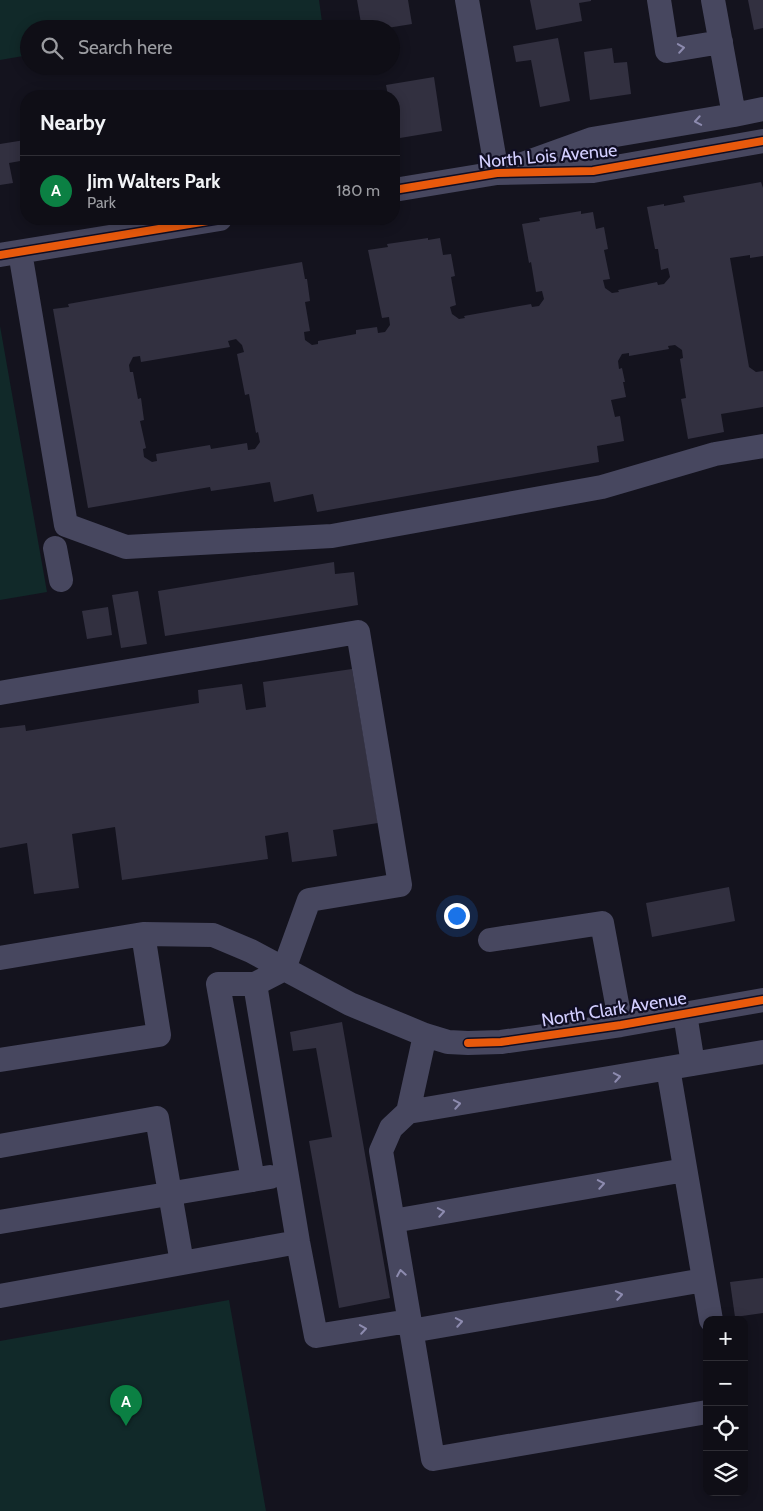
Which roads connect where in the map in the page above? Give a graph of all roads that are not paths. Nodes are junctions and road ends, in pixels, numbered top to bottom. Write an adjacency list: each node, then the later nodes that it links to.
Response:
1 (467, 0): 8 (street)
2 (658, 0): 4 (street, one-way to 4)
3 (713, 0): 4 (street)
4 (721, 42): 6 (street)
5 (763, 109): 6 (street, North Lois Avenue)
6 (734, 115): 8 (street, North Lois Avenue, one-way to 8)
7 (763, 141): 8 (street, North Lois Avenue)
8 (497, 173): 9 (street, North Lois Avenue)
9 (400, 189)
10 (183, 225): 11 (street)
11 (10, 253): 13 (street)
12 (9, 283): 14 (street)
13 (763, 446)
14 (50, 520)
15 (56, 548): 16 (street)
16 (61, 580)
17 (0, 694): 21 (street)
18 (143, 934): 20 (street, North Clark Avenue); 21 (street, North Clark Avenue); 28 (street)
19 (490, 940): 25 (street)
20 (0, 958)
21 (284, 969): 22 (street); 26 (street, North Clark Avenue)
22 (255, 984): 34 (street); 35 (street)
23 (763, 1000): 24 (street, North Clark Avenue)
24 (685, 1014): 25 (street, North Clark Avenue); 29 (street)
25 (621, 1025): 26 (street, North Clark Avenue)
26 (425, 1035): 31 (street)
27 (763, 1052): 29 (street)
28 (0, 1060)
29 (693, 1064): 30 (street)
30 (668, 1068): 31 (street, one-way to 30); 33 (street)
31 (408, 1112): 37 (street)
32 (0, 1146): 36 (street)
33 (685, 1170): 37 (street, one-way to 33); 41 (street)
34 (286, 1174): 35 (street); 39 (street)
35 (253, 1180): 36 (street)
36 (170, 1194): 38 (street); 40 (street)
37 (392, 1221): 44 (street, one-way to 37)
38 (0, 1222)
39 (298, 1242): 40 (street); 44 (street, one-way to 44)
40 (182, 1263): 42 (street)
41 (704, 1280): 43 (street); 44 (street, one-way to 41)
42 (0, 1296)
43 (710, 1316)
44 (410, 1326): 45 (street)
45 (703, 1413)

